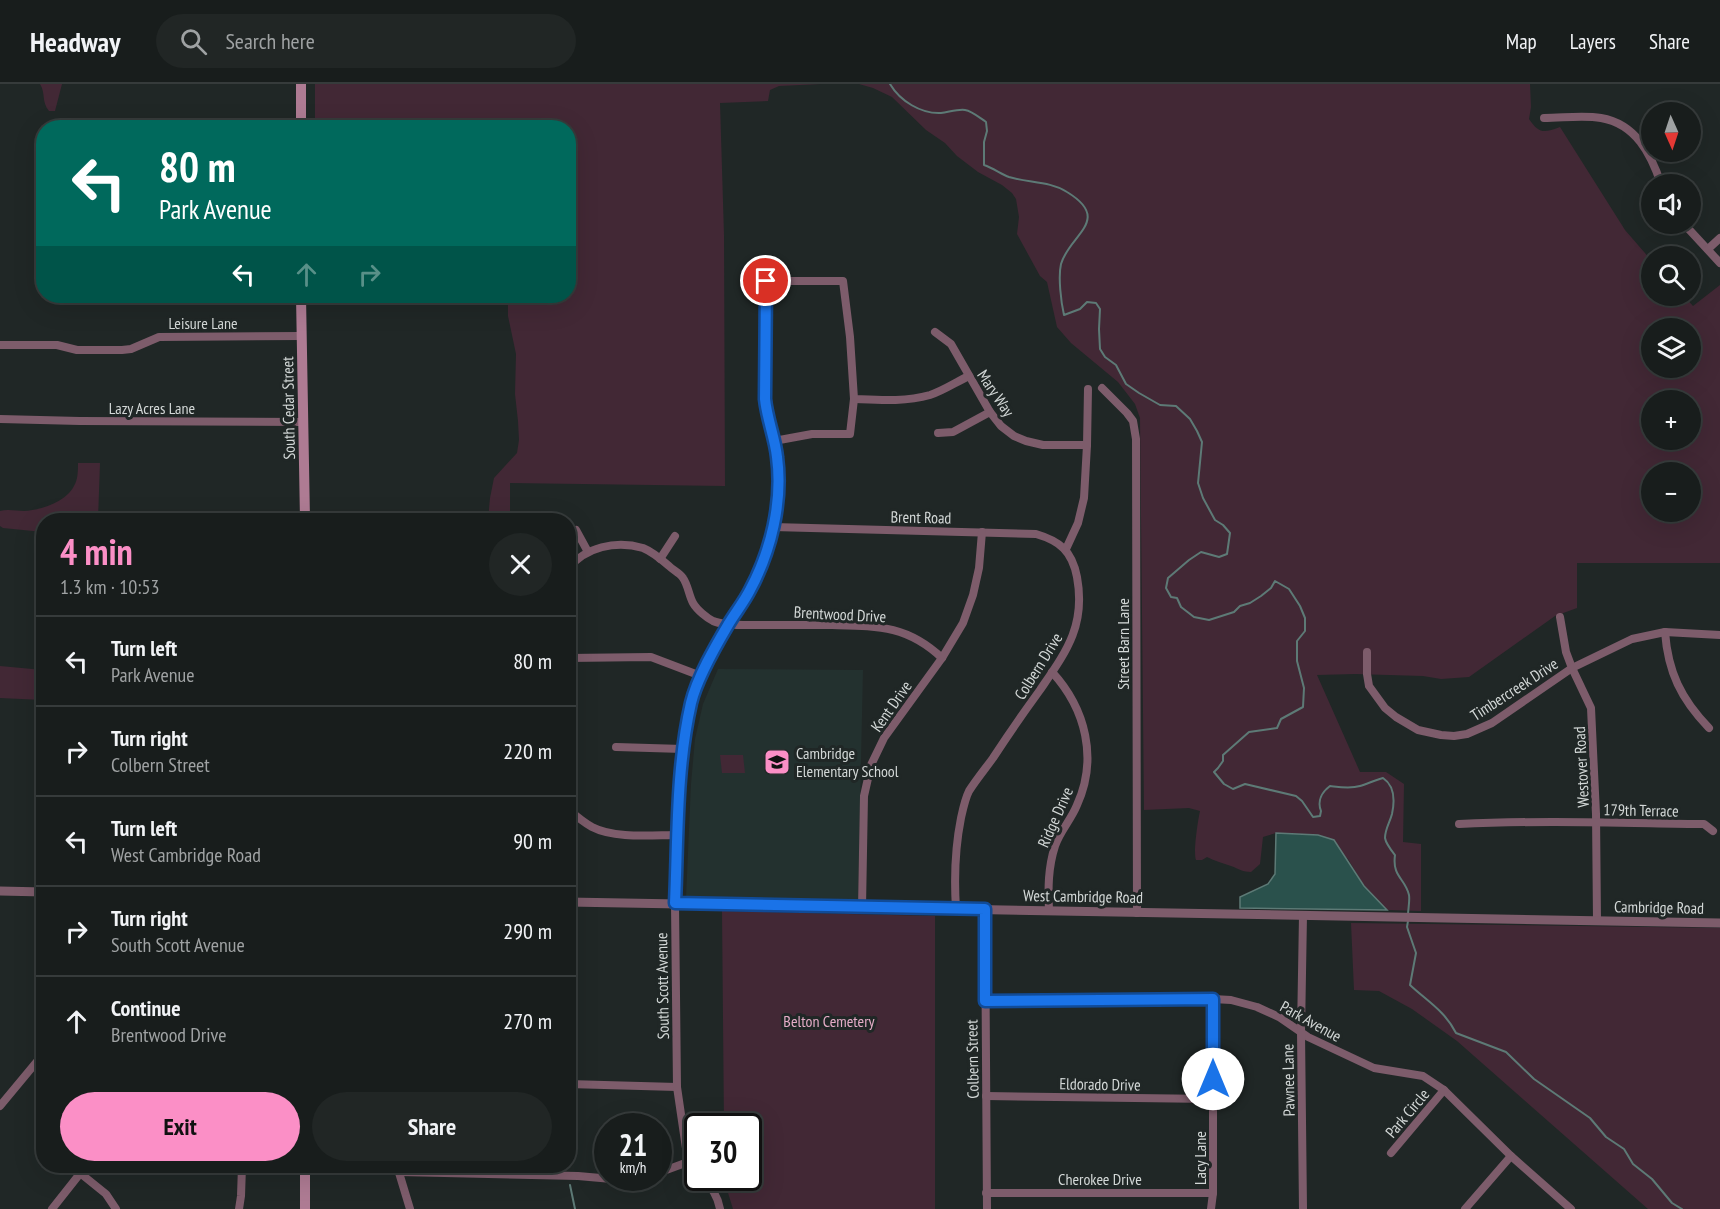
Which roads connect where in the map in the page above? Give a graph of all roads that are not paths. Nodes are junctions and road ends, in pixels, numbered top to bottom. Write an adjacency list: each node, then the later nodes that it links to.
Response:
1 (301, 84): 3 (main road)
2 (1545, 118): 4 (street)
3 (301, 120)
4 (1656, 174)
5 (1694, 234): 7 (street)
6 (1720, 238): 7 (street)
7 (1708, 249): 8 (street)
8 (1720, 263)
9 (302, 303): 11 (main road, South Cedar Street)
10 (935, 332): 13 (street, Mary Way)
11 (302, 336): 12 (street, Leisure Lane); 19 (main road, South Cedar Street)
12 (0, 345)
13 (969, 376): 16 (street); 17 (street, Mary Way)
14 (1102, 388): 58 (street, Street Barn Lane)
15 (1088, 389): 22 (street)
16 (854, 399): 21 (street); 21 (street)
17 (990, 412): 20 (street); 22 (street, Mary Way)
18 (0, 419): 19 (street, Lazy Acres Lane)
19 (303, 422): 23 (main road, South Cedar Street)
20 (938, 433)
21 (774, 441): 24 (street)
22 (1087, 445): 28 (street)
23 (304, 513)
24 (773, 527): 26 (street, Brent Road); 33 (street)
25 (576, 530): 29 (street)
26 (982, 532): 28 (street, Brent Road); 38 (street, Kent Drive)
27 (675, 536): 30 (street)
28 (1066, 549): 40 (street, Colbern Drive)
29 (588, 552): 30 (street, Brentwood Drive); 31 (street, Brentwood Drive)
30 (660, 559): 33 (street, Brentwood Drive)
31 (576, 561)
32 (1560, 617): 39 (street, Westover Road)
33 (729, 624): 38 (street, Brentwood Drive); 41 (street, South Scott Avenue)
34 (1665, 632): 35 (street, Timbercreek Drive); 39 (street, Timbercreek Drive); 42 (street)
35 (1720, 635)
36 (1367, 652): 39 (street, Timbercreek Drive)
37 (576, 658): 41 (street)
38 (942, 658): 54 (street, Kent Drive)
39 (1572, 668): 46 (street, Westover Road)
40 (1052, 672): 55 (street, Colbern Drive); 57 (street, Ridge Drive)
41 (701, 676): 44 (street, South Scott Avenue)
42 (1708, 728)
43 (616, 747): 44 (street)
44 (683, 749): 49 (street, South Scott Avenue)
45 (576, 816): 49 (street)
46 (1596, 822): 47 (street, 179th Terrace); 48 (street, 179th Terrace); 60 (street, Westover Road)
47 (1459, 824)
48 (1713, 831)
49 (678, 835): 53 (street, South Scott Avenue)
50 (0, 891): 51 (street)
51 (36, 892)
52 (576, 902): 53 (street, West Cambridge Road)
53 (675, 903): 54 (street, West Cambridge Road); 67 (street, South Scott Avenue)
54 (862, 907): 55 (street, West Cambridge Road)
55 (956, 909): 56 (street, West Cambridge Road)
56 (985, 909): 57 (street, West Cambridge Road); 63 (street, Colbern Street)
57 (1049, 910): 58 (street, West Cambridge Road)
58 (1137, 913): 59 (street, West Cambridge Road)
59 (1303, 915): 60 (street, West Cambridge Road); 64 (street, Pawnee Lane)
60 (1597, 921): 61 (street, Cambridge Road)
61 (1720, 923)
62 (1213, 999): 63 (street, Park Avenue); 64 (street, Park Avenue); 70 (street, Lacy Lane)
63 (985, 1001): 69 (street, Colbern Street)
64 (1301, 1032): 68 (street, Park Avenue); 92 (street, Pawnee Lane)
65 (36, 1063): 71 (street)
66 (576, 1084): 67 (street)
67 (677, 1087): 72 (street, South Scott Avenue)
68 (1444, 1090): 73 (street, Park Circle); 74 (street, Park Avenue)
69 (986, 1096): 70 (street, Eldorado Drive); 82 (street, Colbern Street)
70 (1213, 1100): 83 (street, Lacy Lane)
71 (0, 1106)
72 (684, 1135)
73 (1391, 1153)
74 (1511, 1155): 93 (street); 94 (street, Park Avenue)
75 (80, 1173): 84 (street); 85 (street)
76 (242, 1173): 86 (street)
77 (305, 1173): 87 (main road)
78 (400, 1173): 88 (street)
79 (501, 1173): 80 (street)
80 (594, 1177)
81 (713, 1191): 89 (street)
82 (986, 1193): 83 (street, Cherokee Drive); 90 (street, Colbern Street)
83 (1213, 1193): 91 (street, Lacy Lane)
84 (52, 1209)
85 (117, 1209)
86 (239, 1209)
87 (305, 1209)
88 (410, 1209)
89 (720, 1209)
90 (987, 1209)
91 (1210, 1209)
92 (1303, 1209)
93 (1465, 1209)
94 (1571, 1209)

